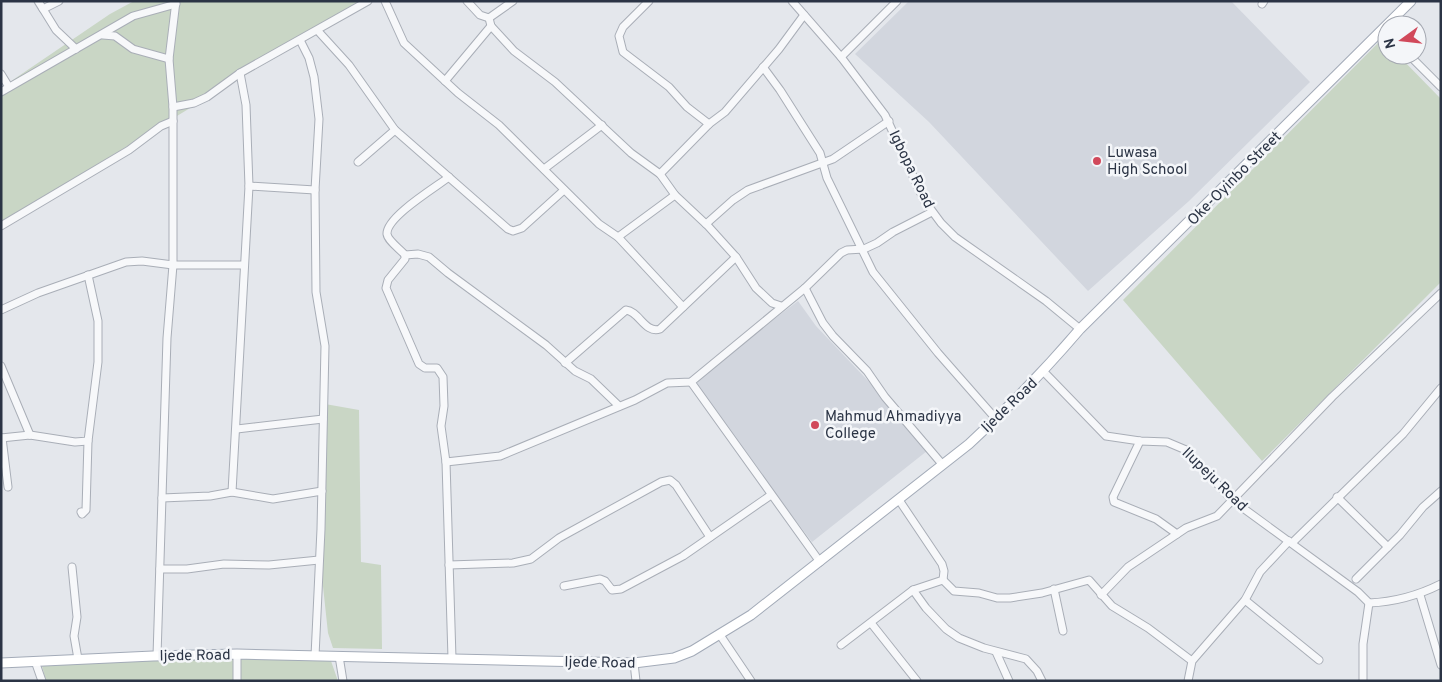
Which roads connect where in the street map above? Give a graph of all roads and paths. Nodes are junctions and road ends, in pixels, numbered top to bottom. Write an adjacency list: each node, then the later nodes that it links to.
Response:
1 (38, 1): 12 (street)
2 (59, 1): 12 (street)
3 (368, 1): 16 (street)
4 (385, 1): 27 (street)
5 (467, 1): 15 (street)
6 (513, 1): 15 (street)
7 (649, 1): 34 (street)
8 (792, 1): 13 (street, Igbopa Road)
9 (896, 1): 21 (street)
10 (1411, 1): 14 (main road, Oke-Oyinbo Street)
11 (176, 3): 17 (street); 22 (street)
12 (43, 9): 20 (street)
13 (804, 15): 21 (street, Igbopa Road); 24 (street)
14 (1399, 15)
15 (490, 22): 27 (street); 35 (street)
16 (318, 31): 19 (street); 36 (street)
17 (101, 35): 20 (street); 22 (street)
18 (1377, 39): 63 (main road, Oke-Oyinbo Street)
19 (300, 40): 25 (street); 43 (street)
20 (76, 49): 29 (street)
21 (841, 57): 33 (street, Igbopa Road)
22 (169, 59): 31 (street)
23 (1420, 65): 28 (street)
24 (763, 67): 34 (street); 38 (street)
25 (240, 73): 31 (street); 42 (street)
26 (1, 74): 29 (street)
27 (445, 81): 39 (street)
28 (1440, 84)
29 (9, 87): 30 (street)
30 (1, 92)
31 (173, 107): 32 (street)
32 (173, 121): 48 (street); 53 (street)
33 (889, 121): 38 (street); 46 (street, Igbopa Road)
34 (709, 124): 40 (street)
35 (602, 125): 39 (street); 40 (street)
36 (395, 130): 37 (street); 41 (street)
37 (358, 162)
38 (822, 162): 47 (street); 50 (street)
39 (544, 169): 44 (street)
40 (660, 174): 45 (street)
41 (450, 177): 44 (street); 51 (street)
42 (249, 186): 43 (street); 54 (street)
43 (315, 190): 70 (street)
44 (564, 190): 49 (street)
45 (675, 195): 47 (street); 49 (street)
46 (932, 212): 50 (street); 63 (street, Igbopa Road)
47 (706, 224): 52 (street)
48 (1, 226)
49 (618, 236): 60 (street)
50 (864, 249): 56 (street); 71 (street)
51 (405, 254): 64 (street); 77 (street)
52 (736, 257): 58 (street); 60 (street)
53 (173, 265): 54 (street); 55 (street); 85 (street)
54 (244, 265): 72 (street)
55 (88, 275): 61 (street); 75 (street)
56 (805, 288): 59 (street); 78 (street)
57 (1441, 293): 87 (street)
58 (772, 303): 59 (street); 62 (street)
59 (781, 306): 62 (street)
60 (683, 307): 64 (street)
61 (1, 310)
62 (774, 312): 67 (street)
63 (1080, 329): 66 (main road, Ijede Road)
64 (565, 363): 69 (street)
65 (1, 366): 73 (street)
66 (1043, 372): 71 (main road, Ijede Road); 76 (street, Ilupeju Road)
67 (691, 382): 69 (street); 83 (street)
68 (1441, 388): 84 (street)
69 (620, 406): 77 (street)
70 (323, 419): 72 (street); 80 (street)
71 (996, 419): 78 (main road, Ijede Road)
72 (237, 429): 82 (street)
73 (30, 435): 74 (street); 75 (street)
74 (2, 438): 79 (street)
75 (88, 441): 88 (street)
76 (1140, 441): 87 (street, Ilupeju Road); 89 (street)
77 (446, 462): 95 (street)
78 (942, 464): 86 (main road, Ijede Road)
79 (8, 487)
80 (322, 491): 82 (street); 93 (street)
81 (1441, 491): 92 (street)
82 (232, 492): 85 (street)
83 (771, 495): 90 (street); 94 (street)
84 (1337, 497): 91 (street); 92 (street)
85 (162, 498): 97 (street)
86 (898, 500): 94 (main road, Ijede Road); 99 (street)
87 (1232, 500): 89 (street); 91 (street, Ilupeju Road)
88 (81, 512)
89 (1177, 534): 104 (street)
90 (710, 537): 95 (street); 101 (street)
91 (1291, 542): 106 (street); 107 (street, Ilupeju Road)
92 (1388, 547): 98 (street)
93 (319, 560): 97 (street); 115 (street)
94 (820, 562): 110 (main road, Ijede Road)
95 (449, 565): 117 (street)
96 (72, 567): 118 (street)
97 (160, 569): 114 (street)
98 (1356, 579)
99 (943, 580): 102 (street); 103 (street)
100 (1441, 584): 105 (street)
101 (564, 586)
102 (1054, 589): 104 (street); 109 (street)
103 (913, 590): 108 (street); 112 (street)
104 (1101, 595): 121 (street)
105 (1420, 595): 107 (street); 124 (street)
106 (1245, 600): 119 (street); 121 (street)
107 (1369, 603): 134 (street)
108 (871, 623): 111 (street); 130 (street)
109 (1063, 631)
110 (720, 635): 123 (main road, Ijede Road); 129 (street)
111 (841, 645)
112 (996, 652): 131 (street); 132 (street)
113 (236, 654): 114 (main road, Ijede Road); 115 (main road, Ijede Road); 126 (street)
114 (157, 656): 118 (main road, Ijede Road)
115 (315, 656): 116 (main road, Ijede Road)
116 (339, 656): 117 (main road, Ijede Road); 127 (street)
117 (452, 658): 123 (main road, Ijede Road)
118 (78, 659): 120 (main road, Ijede Road)
119 (1319, 660)
120 (35, 661): 122 (main road, Ijede Road); 125 (street)
121 (1192, 661): 133 (street)
122 (1, 663)
123 (634, 663): 128 (street)
124 (1440, 663)
125 (42, 681)
126 (237, 681)
127 (343, 681)
128 (636, 681)
129 (752, 681)
130 (917, 681)
131 (1009, 681)
132 (1042, 681)
133 (1188, 681)
134 (1363, 681)

